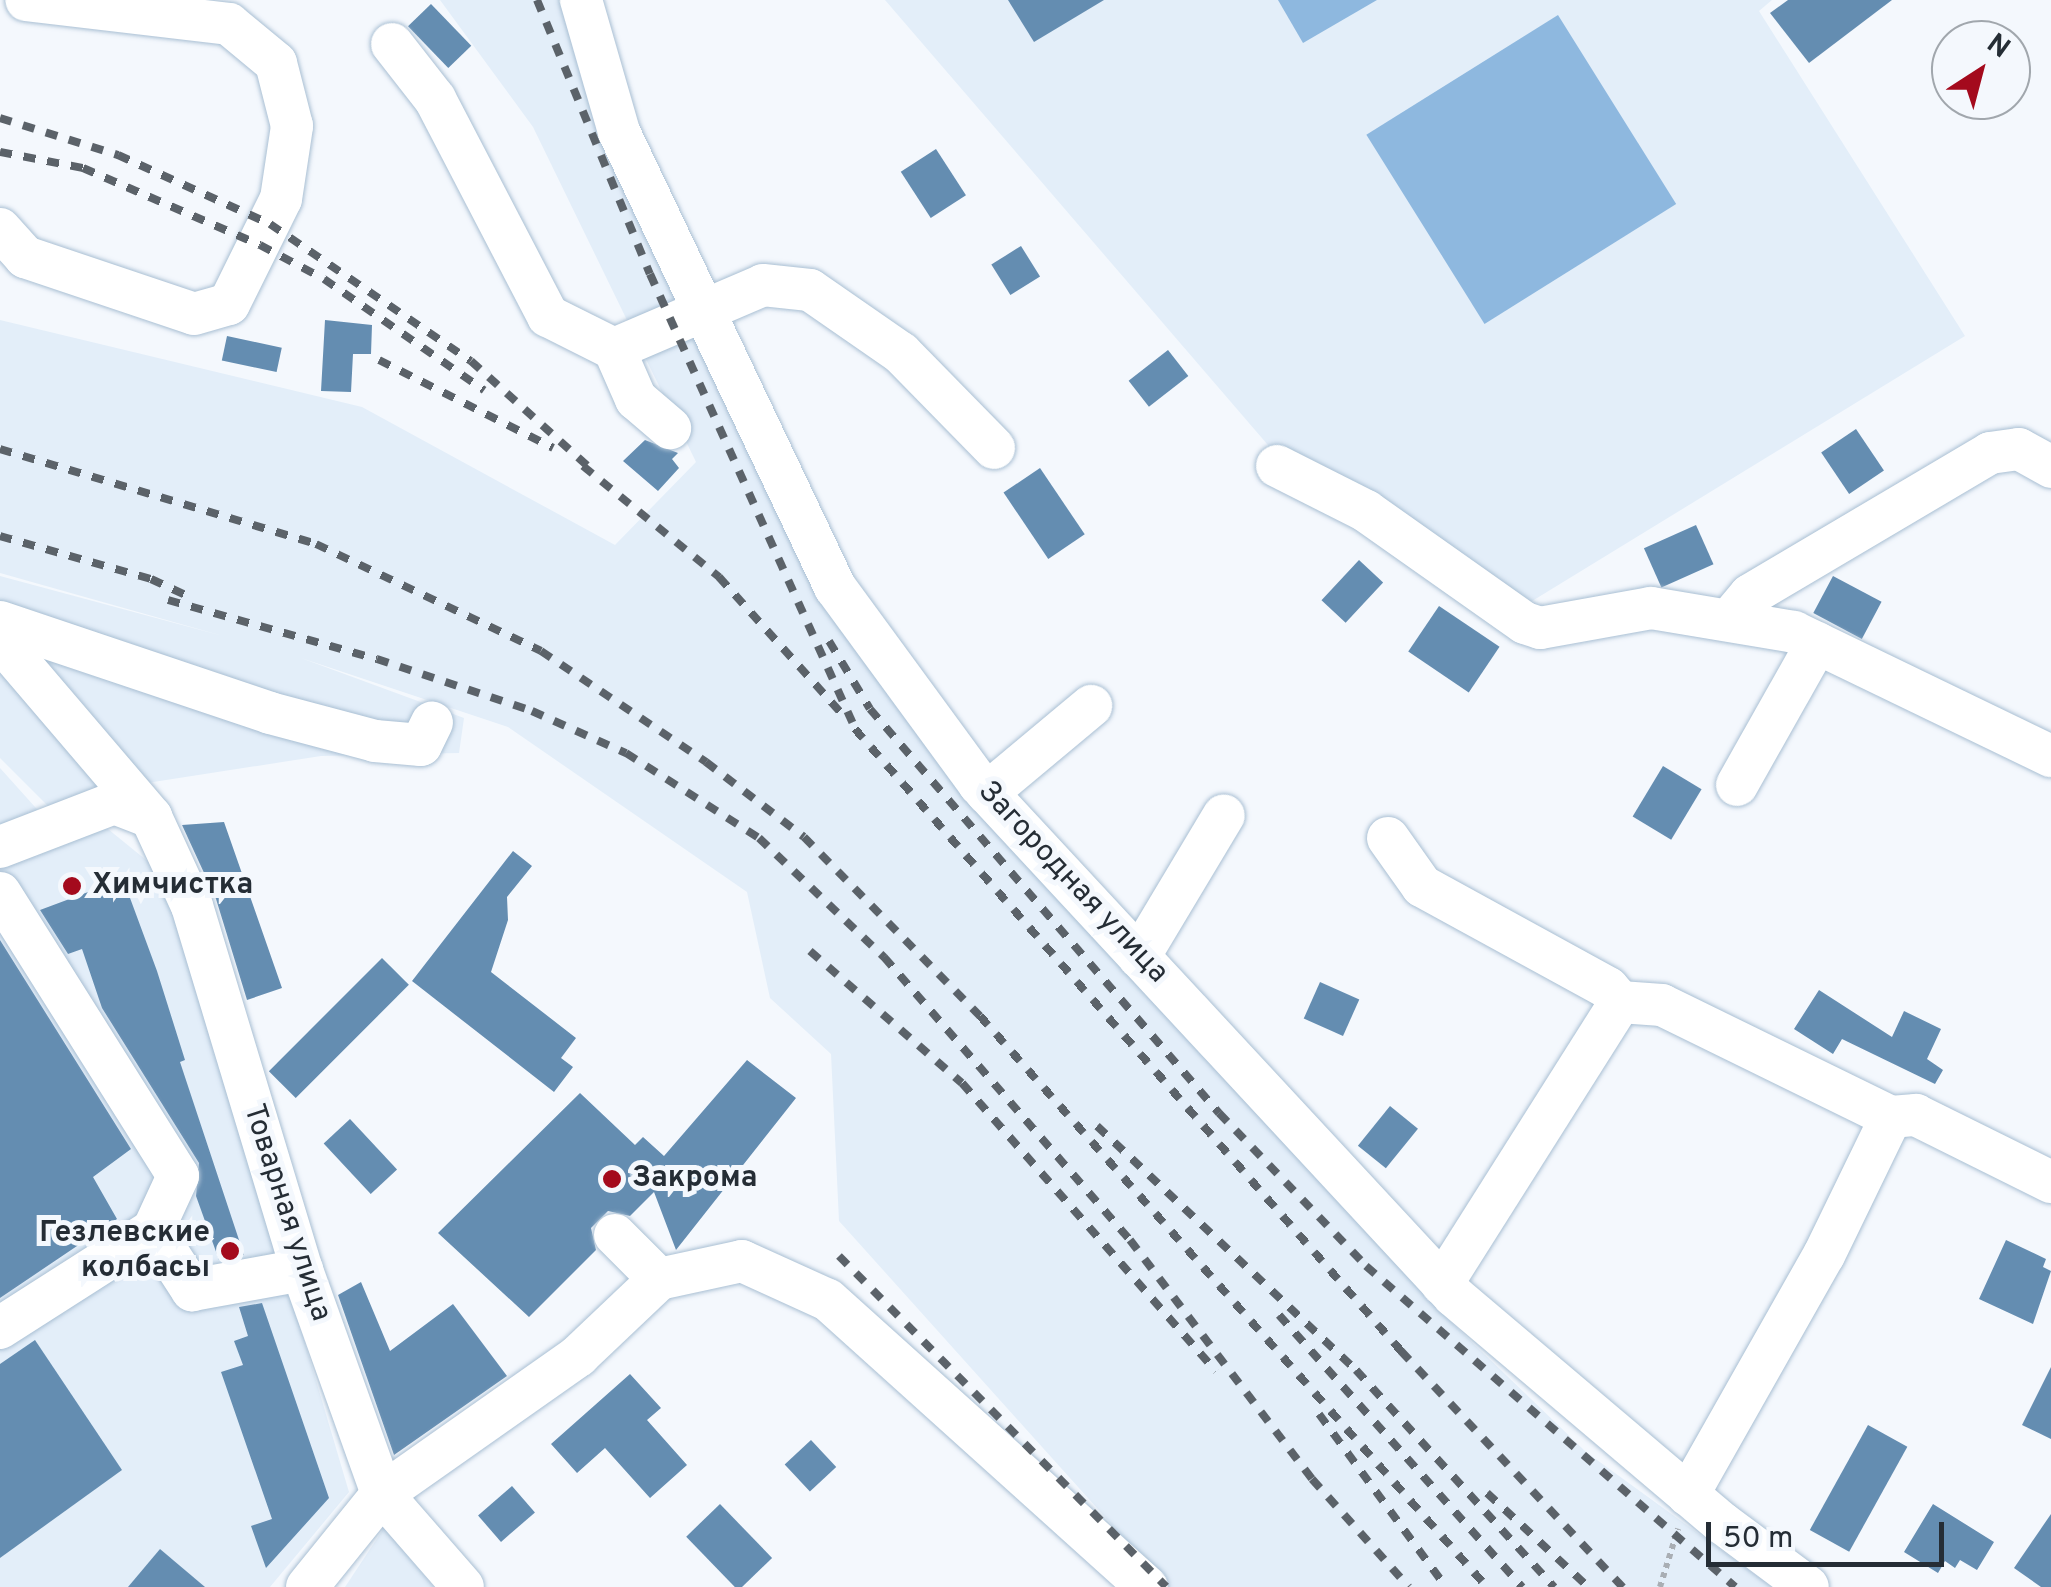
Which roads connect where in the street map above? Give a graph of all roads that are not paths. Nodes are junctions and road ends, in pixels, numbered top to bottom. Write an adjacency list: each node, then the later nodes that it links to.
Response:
1 (26, 0): 3 (street)
2 (581, 0): 6 (street, Загородная улица)
3 (208, 10): 5 (street)
4 (392, 44): 7 (street)
5 (0, 229)
6 (705, 314): 7 (street); 9 (street); 20 (street, Загородная улица)
7 (614, 349): 8 (street)
8 (670, 428)
9 (994, 448)
10 (1277, 466): 12 (street)
11 (2051, 467): 12 (street)
12 (1730, 619): 15 (street)
13 (0, 622): 17 (street)
14 (0, 640): 22 (street, Товарная улица)
15 (1818, 643): 18 (street); 19 (street)
16 (1091, 706): 20 (street)
17 (432, 722)
18 (2051, 756)
19 (1736, 785)
20 (987, 793): 26 (street, Загородная улица)
21 (1224, 815): 26 (street)
22 (151, 816): 24 (street); 32 (street, Товарная улица)
23 (1388, 838): 27 (street)
24 (0, 847)
25 (0, 893): 30 (street)
26 (1139, 957): 34 (street, Загородная улица)
27 (1620, 1002): 28 (street); 34 (street)
28 (1891, 1117): 29 (street); 37 (street)
29 (2051, 1182)
30 (154, 1230): 32 (street); 35 (street)
31 (614, 1235): 33 (street)
32 (302, 1270): 36 (street, Товарная улица)
33 (658, 1279): 36 (street); 40 (street)
34 (1442, 1284): 37 (street, Загородная улица)
35 (0, 1328)
36 (382, 1494): 38 (street); 39 (street, Товарная улица)
37 (1688, 1495): 41 (street, Загородная улица)
38 (307, 1587)
39 (463, 1587)
40 (1147, 1587)
41 (1808, 1587)

